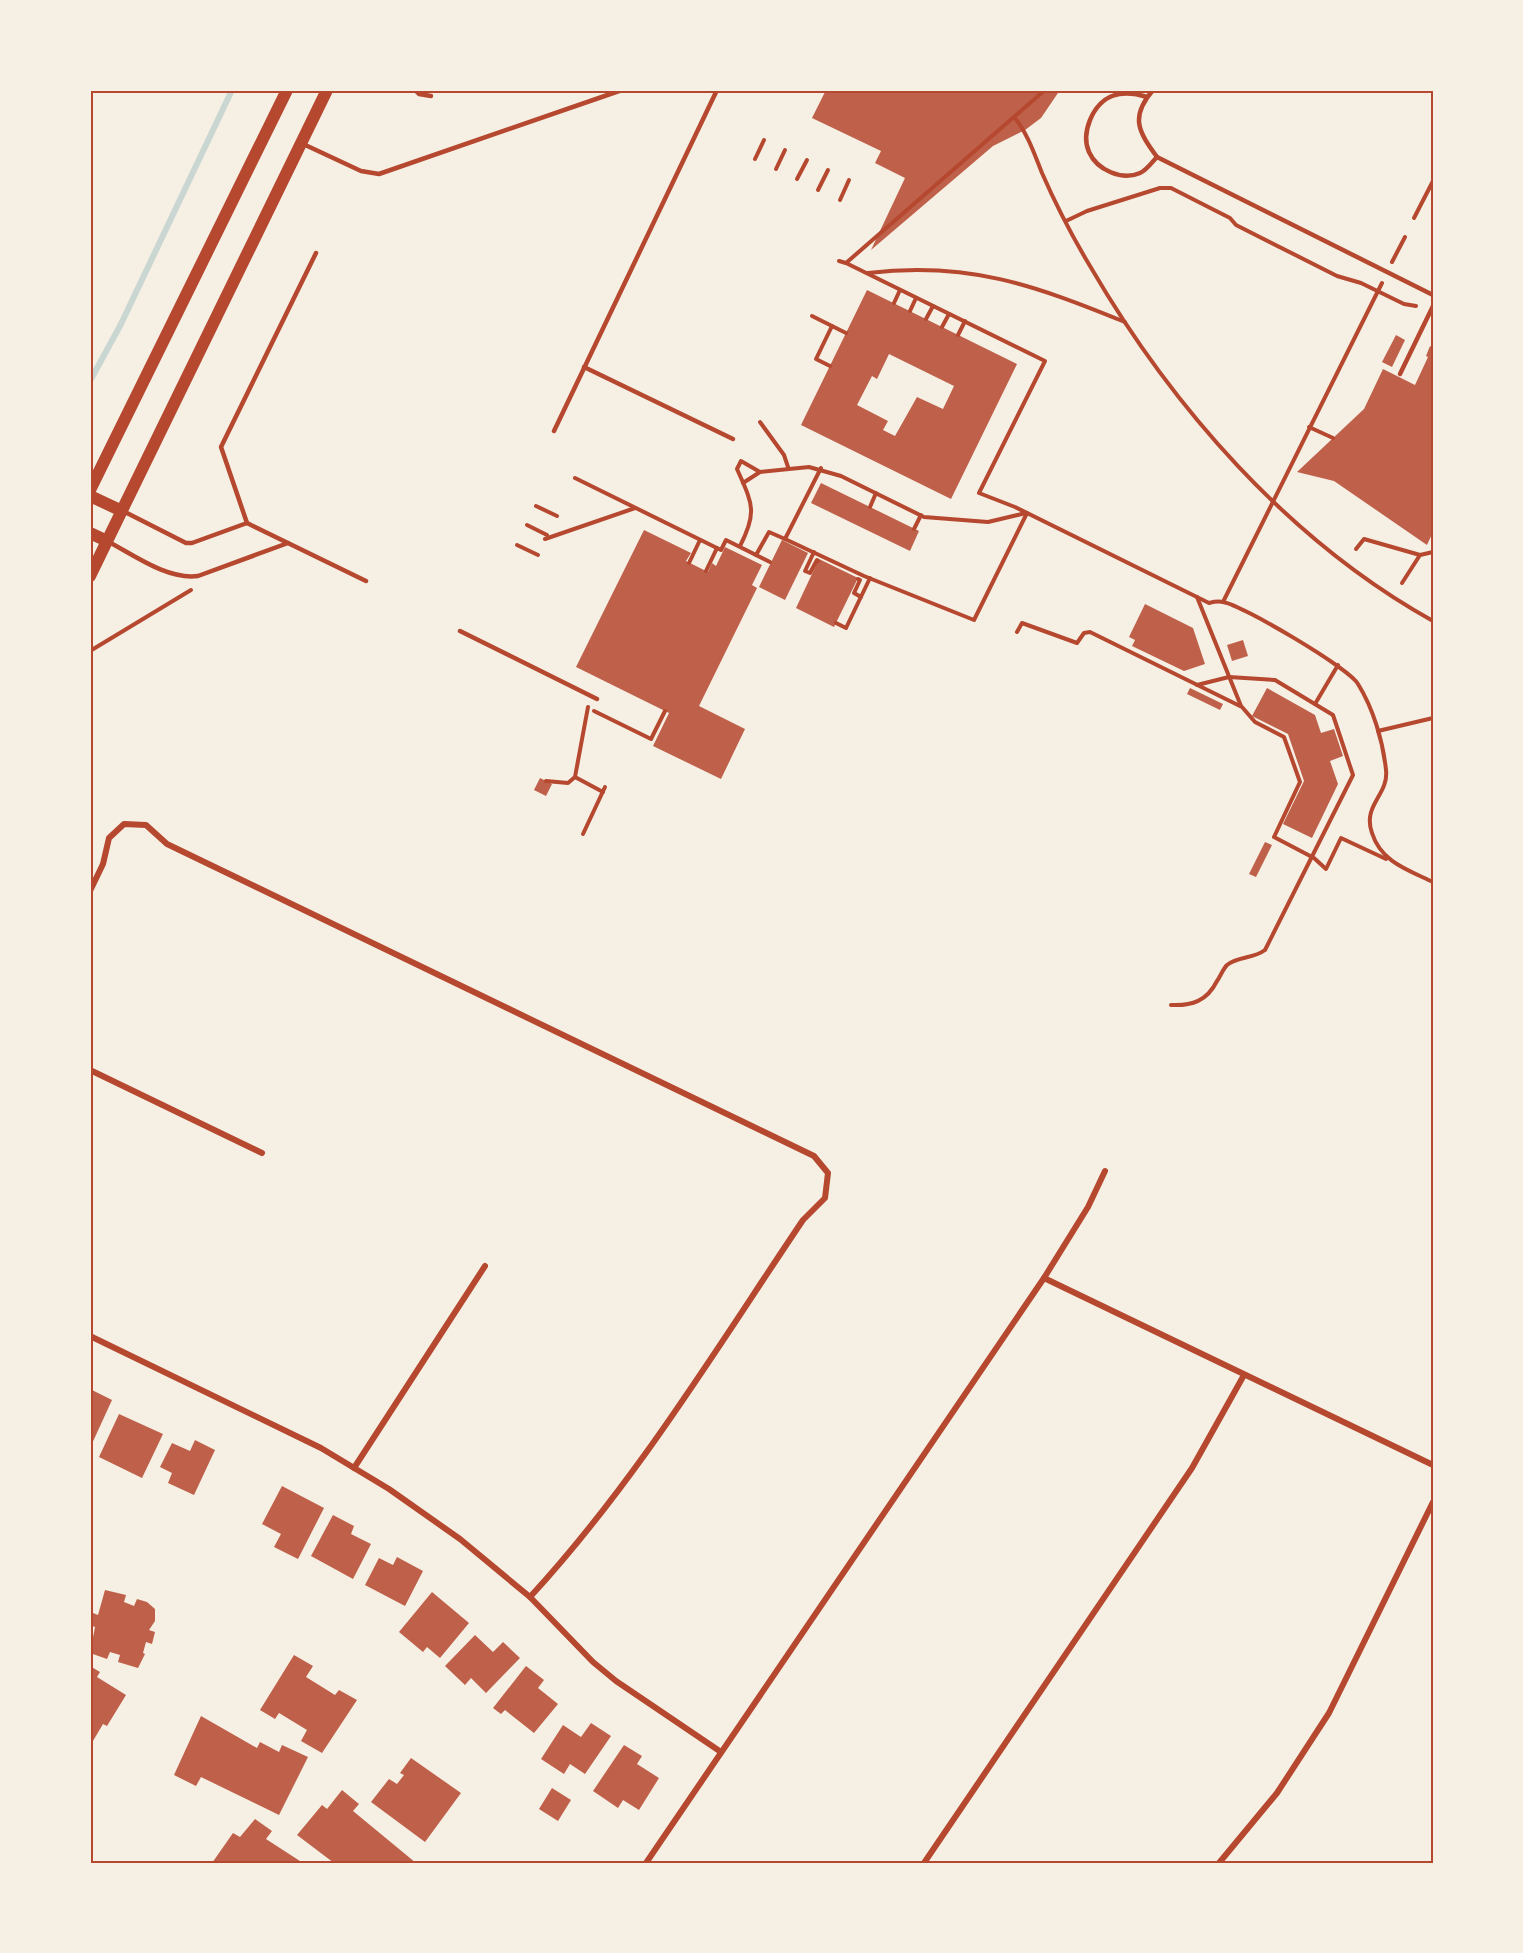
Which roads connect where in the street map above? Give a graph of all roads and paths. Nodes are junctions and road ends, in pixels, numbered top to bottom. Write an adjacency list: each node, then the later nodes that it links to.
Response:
1 (287, 90): 64 (main road)
2 (327, 90): 12 (main road)
3 (415, 90): 8 (lane)
4 (622, 90): 12 (lane)
5 (717, 90): 52 (lane)
6 (1045, 90): 10 (path)
7 (1153, 90): 9 (lane)
8 (431, 96)
9 (1147, 97): 14 (lane); 14 (lane)
10 (1014, 117): 25 (path); 30 (path)
11 (764, 140): 15 (path)
12 (301, 143): 71 (main road)
13 (785, 150): 17 (path)
14 (1157, 157): 35 (lane)
15 (755, 159)
16 (807, 160): 19 (path)
17 (776, 169)
18 (828, 170): 22 (path)
19 (797, 179)
20 (849, 180): 23 (path)
21 (1433, 181): 24 (path)
22 (818, 190)
23 (840, 200)
24 (1414, 218)
25 (1066, 221): 34 (path); 46 (path)
26 (1405, 237): 29 (path)
27 (316, 253): 75 (lane)
28 (839, 261): 30 (path)
29 (1392, 262)
30 (846, 263): 31 (path)
31 (866, 273): 33 (path); 46 (path)
32 (1382, 283): 34 (path)
33 (900, 290): 36 (path); 37 (path)
34 (1378, 291): 39 (path); 55 (path)
35 (1433, 295)
36 (916, 298): 38 (path); 41 (path)
37 (894, 303)
38 (933, 306): 42 (path); 44 (path)
39 (1416, 306)
40 (1433, 306): 53 (lane)
41 (910, 311)
42 (949, 314): 45 (path); 48 (path)
43 (812, 316): 47 (path)
44 (926, 319)
45 (965, 321): 50 (path); 72 (path)
46 (1126, 322): 67 (path)
47 (832, 326): 49 (path); 51 (path)
48 (942, 327)
49 (846, 333)
50 (958, 335)
51 (830, 366)
52 (584, 367): 56 (lane); 58 (lane)
53 (1400, 374)
54 (760, 422): 59 (path)
55 (1310, 427): 57 (path); 67 (path)
56 (554, 431)
57 (1333, 438)
58 (733, 439)
59 (788, 467): 60 (path); 61 (path)
60 (821, 468): 65 (path); 79 (path)
61 (760, 472): 63 (path); 63 (path)
62 (575, 478): 70 (path)
63 (743, 483): 84 (path)
64 (90, 490)
65 (876, 493): 69 (path); 73 (path)
66 (90, 496): 71 (main road)
67 (1274, 500): 104 (path); 105 (path)
68 (536, 506): 74 (path)
69 (870, 507)
70 (635, 508): 76 (path); 80 (path)
71 (122, 511): 75 (lane); 81 (main road)
72 (1027, 513): 73 (path); 97 (path); 103 (path)
73 (921, 515): 77 (path)
74 (557, 516)
75 (247, 523): 82 (lane)
76 (527, 525)
77 (914, 529)
78 (90, 533): 81 (main road)
79 (785, 539): 87 (path); 90 (path)
80 (700, 540): 85 (path); 94 (path)
81 (107, 542): 82 (lane); 96 (main road)
82 (290, 543): 99 (lane)
83 (517, 545): 89 (path)
84 (740, 546): 85 (path); 90 (path)
85 (717, 548): 95 (path)
86 (1356, 549): 91 (path)
87 (814, 552): 92 (path); 97 (path)
88 (1433, 552): 91 (path)
89 (538, 555)
90 (756, 555): 93 (path)
91 (1420, 555): 100 (path)
92 (818, 561)
93 (770, 562)
94 (689, 563)
95 (706, 571)
96 (90, 576)
97 (870, 578): 102 (path)
98 (858, 579): 102 (path)
99 (366, 580)
100 (1402, 583)
101 (191, 590): 109 (path)
102 (861, 597): 106 (path)
103 (1197, 597): 104 (path); 111 (path)
104 (1223, 602): 110 (path)
105 (1433, 621)
106 (836, 623)
107 (460, 632): 113 (lane)
108 (1017, 632): 112 (path)
109 (90, 651)
110 (1338, 665): 114 (path); 118 (path)
111 (1229, 677): 112 (path); 114 (path); 115 (path)
112 (1197, 685): 115 (path)
113 (597, 699)
114 (1315, 704): 122 (path)
115 (1242, 707): 122 (path)
116 (665, 711): 119 (path)
117 (1433, 718): 118 (path)
118 (1378, 731): 123 (path)
119 (575, 777): 120 (path); 121 (path)
120 (546, 781)
121 (583, 834)
122 (1311, 859): 123 (path); 126 (path)
123 (1386, 859): 124 (path)
124 (1433, 882)
125 (90, 891): 137 (street)
126 (1171, 1005)
127 (90, 1070): 128 (street)
128 (262, 1153)
129 (1106, 1171): 131 (street)
130 (485, 1266): 135 (street)
131 (1044, 1278): 133 (street); 138 (street)
132 (90, 1336): 135 (street)
133 (1244, 1375): 134 (street); 140 (street)
134 (1433, 1465)
135 (354, 1468): 137 (street)
136 (1433, 1502): 141 (street)
137 (530, 1597): 138 (street)
138 (721, 1752): 139 (street)
139 (646, 1863)
140 (924, 1863)
141 (1219, 1863)

